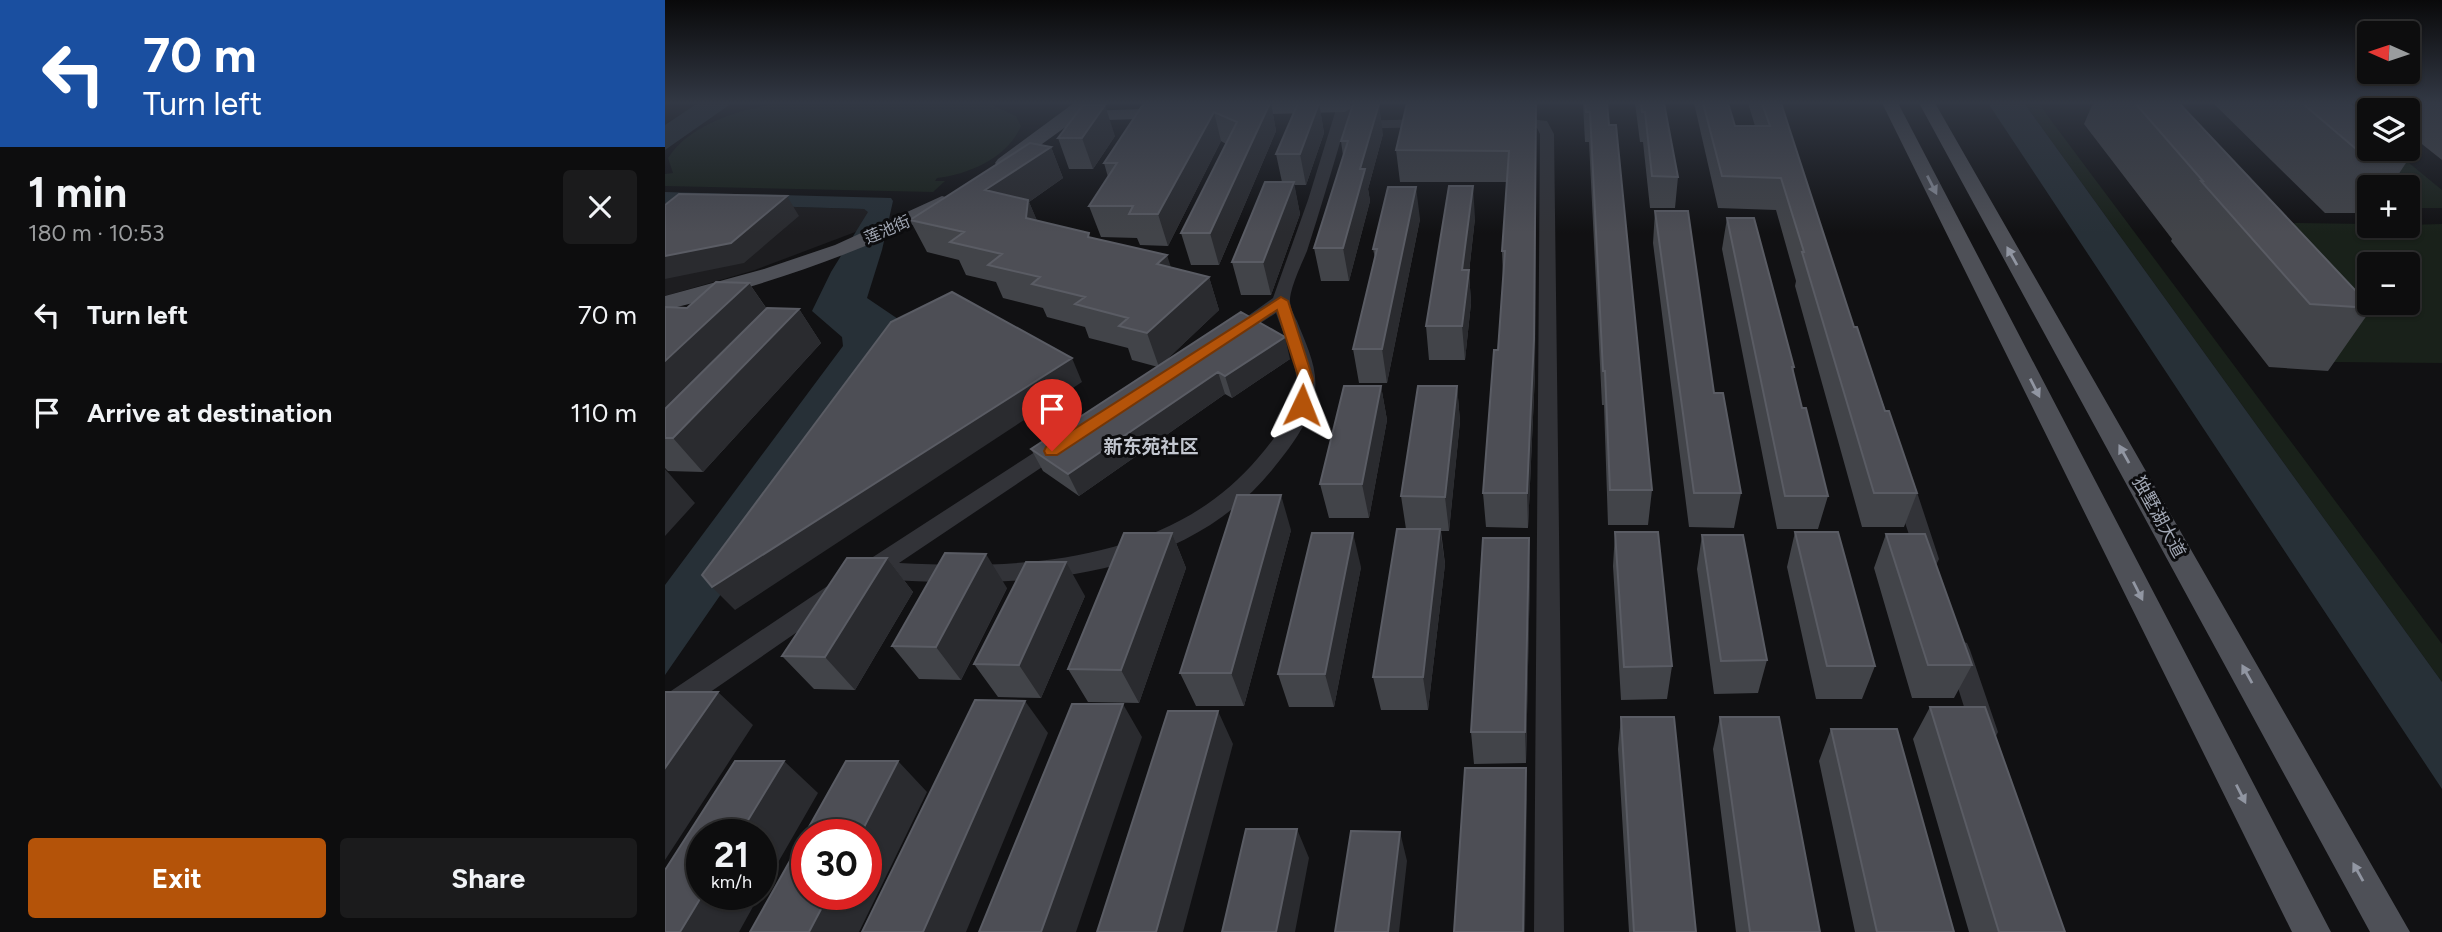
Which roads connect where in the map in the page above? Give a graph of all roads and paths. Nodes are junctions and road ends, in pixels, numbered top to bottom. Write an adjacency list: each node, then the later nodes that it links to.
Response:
1 (1027, 146): 6 (main road)
2 (1332, 146): 8 (street)
3 (1547, 146): 18 (street)
4 (1912, 146): 19 (main road, one-way to 19)
5 (1951, 146): 20 (main road, 独墅湖大道, one-way to 5)
6 (992, 171)
7 (954, 194): 9 (main road, 莲池街)
8 (1281, 301): 10 (street); 13 (street)
9 (665, 303)
10 (1217, 343)
11 (1075, 436): 13 (street)
12 (1894, 456): 14 (street)
13 (871, 570): 16 (street)
14 (1933, 575)
15 (1950, 625): 17 (street)
16 (665, 709)
17 (1990, 748)
18 (1549, 932)
19 (2312, 932)
20 (2391, 932)

